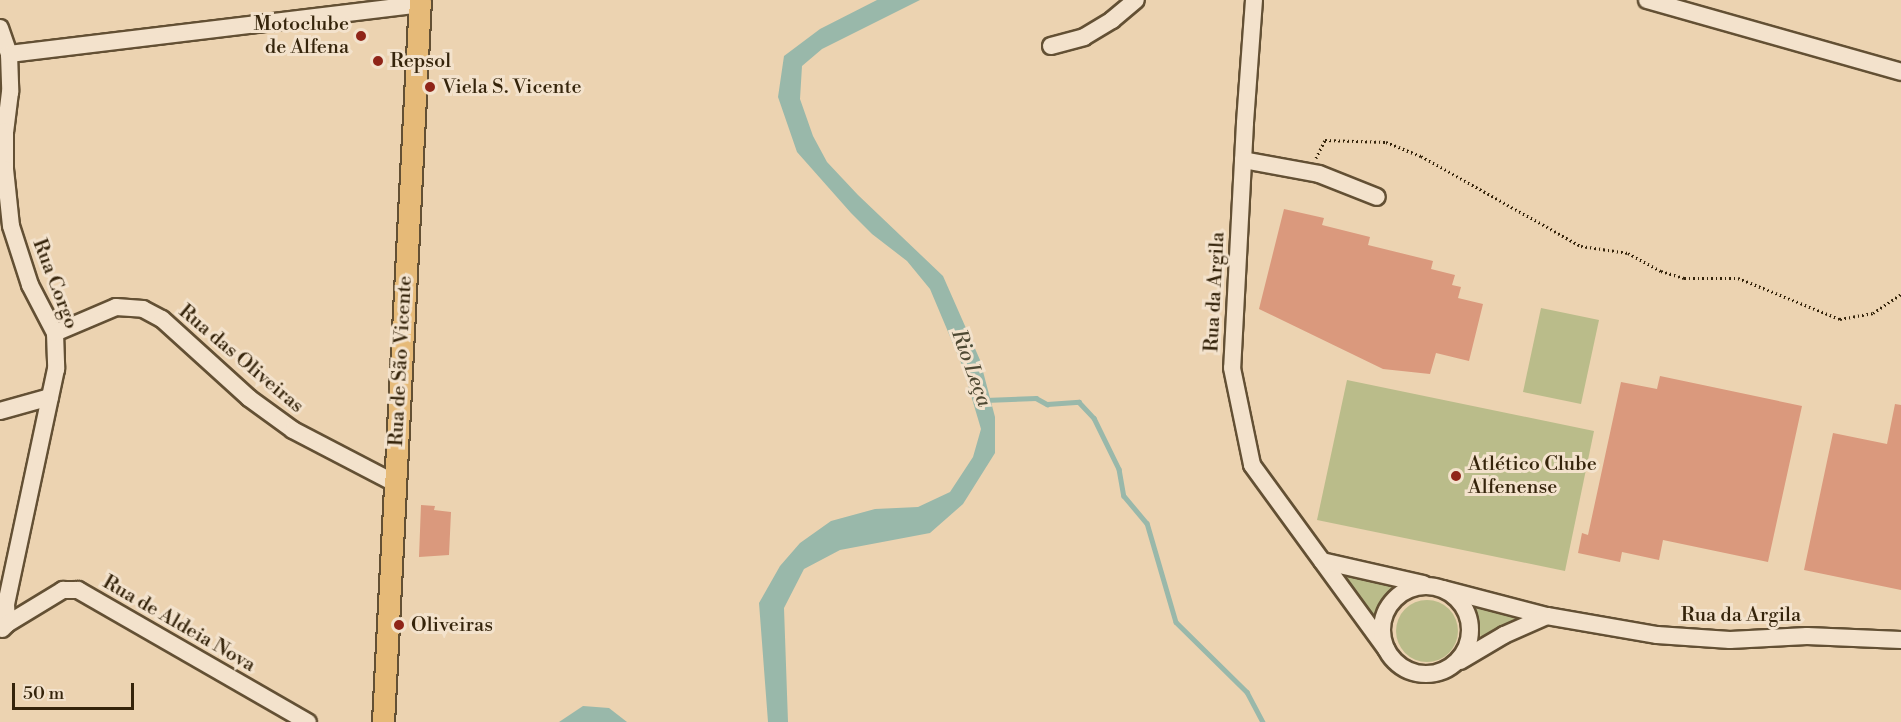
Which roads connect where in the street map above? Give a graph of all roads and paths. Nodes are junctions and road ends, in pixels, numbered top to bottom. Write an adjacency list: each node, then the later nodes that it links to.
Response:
1 (1136, 0): 6 (street)
2 (1254, 0): 9 (street, Rua da Argila)
3 (1647, 0): 8 (street)
4 (420, 2): 7 (street); 16 (main road, Rua de São Vicente)
5 (0, 28): 7 (street, Rua Corgo)
6 (1051, 46)
7 (9, 54): 13 (street, Rua Corgo)
8 (1901, 72)
9 (1242, 160): 10 (street); 17 (street, Rua da Argila)
10 (1309, 172): 11 (street); 12 (path)
11 (1377, 197)
12 (1901, 294)
13 (55, 333): 14 (street, Rua Corgo); 16 (street, Rua das Oliveiras)
14 (50, 396): 15 (street); 20 (street, Rua Corgo)
15 (0, 411)
16 (395, 483): 25 (main road, Rua de São Vicente)
17 (1322, 561): 18 (street, Rua da Argila); 22 (street, Rua da Argila)
18 (1436, 587): 19 (street, Rua da Argila); 22 (street); 23 (street, Rua da Argila)
19 (1547, 616): 21 (street, Rua da Argila); 23 (street, Rua da Argila)
20 (3, 628): 24 (street, Rua de Aldeia Nova)
21 (1901, 640)
22 (1386, 649): 23 (street, Rua da Argila)
23 (1447, 669)
24 (308, 722)
25 (383, 722)

